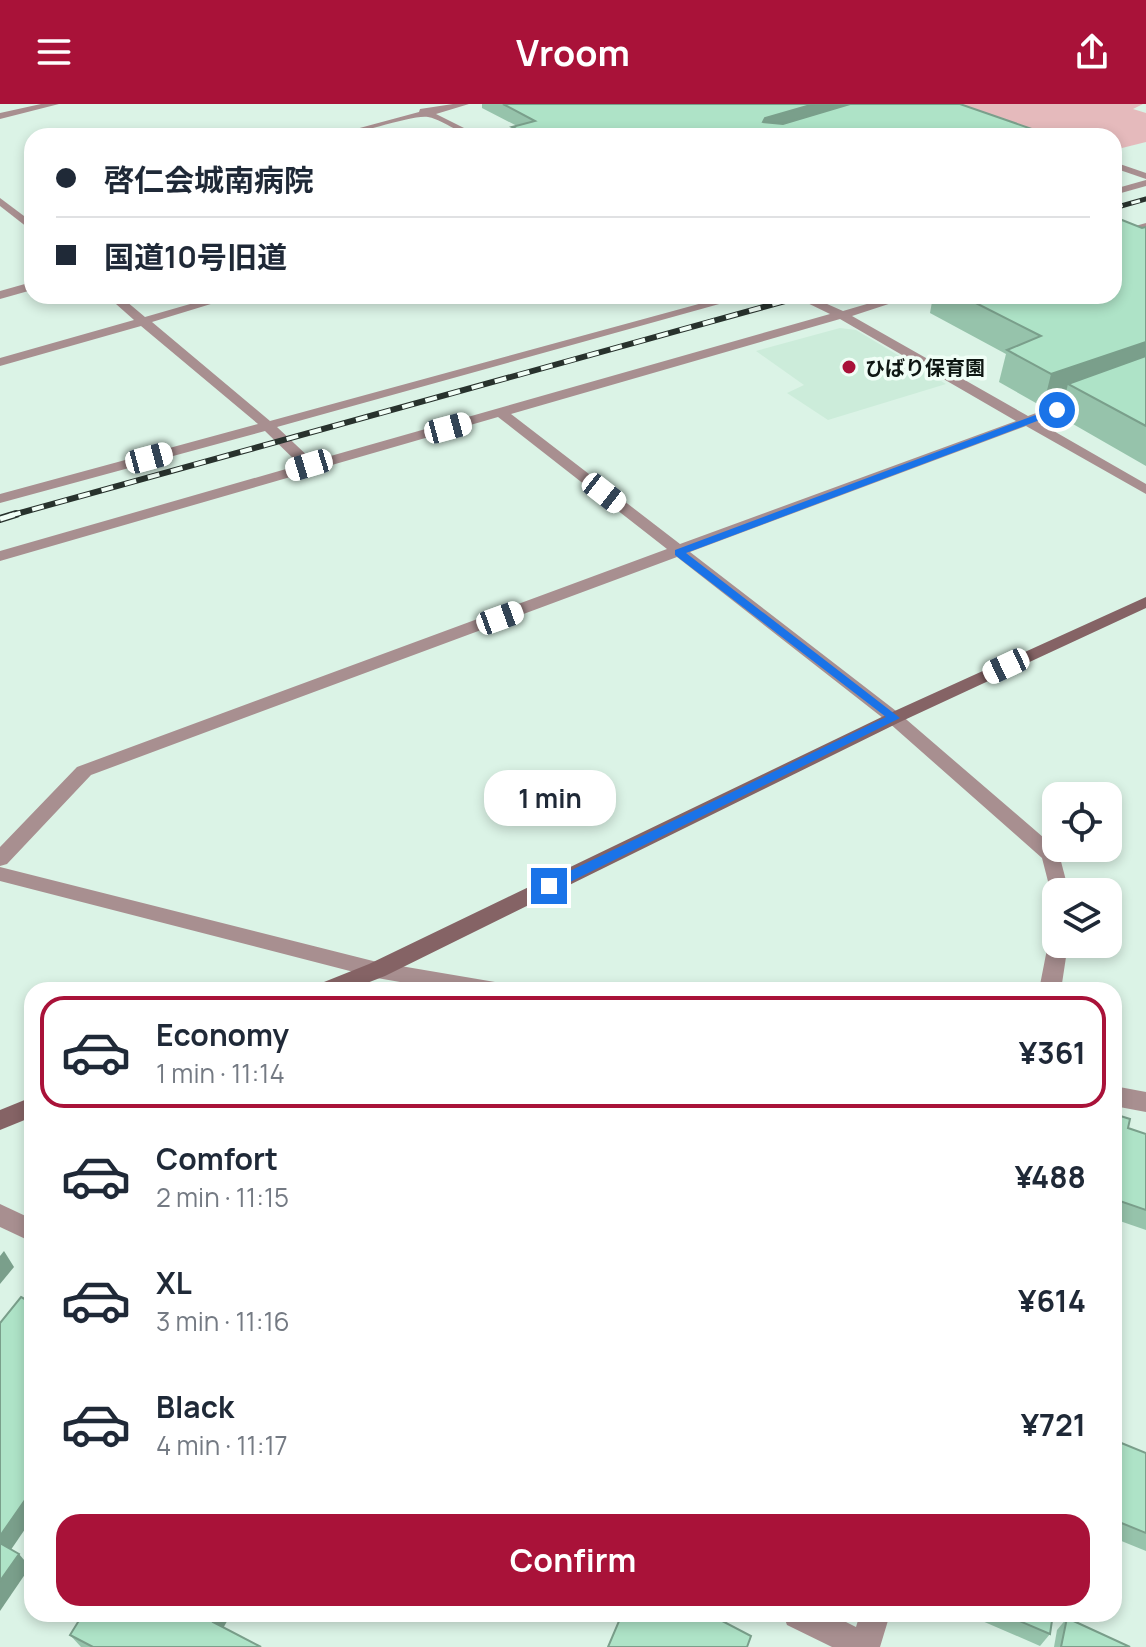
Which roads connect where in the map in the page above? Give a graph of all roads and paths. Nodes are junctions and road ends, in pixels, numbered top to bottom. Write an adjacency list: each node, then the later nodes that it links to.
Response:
1 (54, 104): 5 (street)
2 (409, 104): 4 (street)
3 (464, 104): 4 (street)
4 (427, 113): 6 (street); 7 (street)
5 (0, 116)
6 (367, 128)
7 (458, 128)
8 (1122, 168): 9 (street)
9 (1146, 176)
10 (1146, 183): 11 (street)
11 (1122, 190)
12 (0, 201): 14 (street)
13 (24, 214): 14 (street)
14 (17, 216): 15 (street); 16 (street)
15 (0, 220)
16 (24, 222)
17 (1146, 226): 18 (street)
18 (1122, 234)
19 (24, 288): 20 (street)
20 (0, 295)
21 (123, 304): 27 (street)
22 (204, 304): 27 (street)
23 (713, 304): 32 (street)
24 (817, 304): 26 (street)
25 (880, 304): 26 (street)
26 (842, 315): 30 (street); 31 (street)
27 (144, 322): 28 (street); 32 (street)
28 (0, 362)
29 (1102, 393): 31 (street)
30 (503, 414): 33 (street); 36 (street)
31 (1028, 421): 34 (street); 36 (street)
32 (267, 425): 33 (street); 35 (street)
33 (309, 465): 37 (street)
34 (1146, 490)
35 (0, 499)
36 (679, 552): 39 (street); 40 (street)
37 (0, 556)
38 (1146, 602): 39 (street)
39 (894, 718): 42 (street); 44 (street)
40 (0, 859)
41 (0, 874): 44 (street)
42 (1056, 878)
43 (1056, 958): 47 (street)
44 (377, 970): 45 (street); 46 (street)
45 (347, 982)
46 (448, 982)
47 (1051, 982)
48 (1122, 1098): 49 (street)
49 (1146, 1102)
50 (24, 1110): 51 (street)
51 (0, 1120)
52 (0, 1215): 53 (street)
53 (24, 1227)
54 (814, 1622): 56 (street)
55 (872, 1622): 56 (street)
56 (864, 1647)

